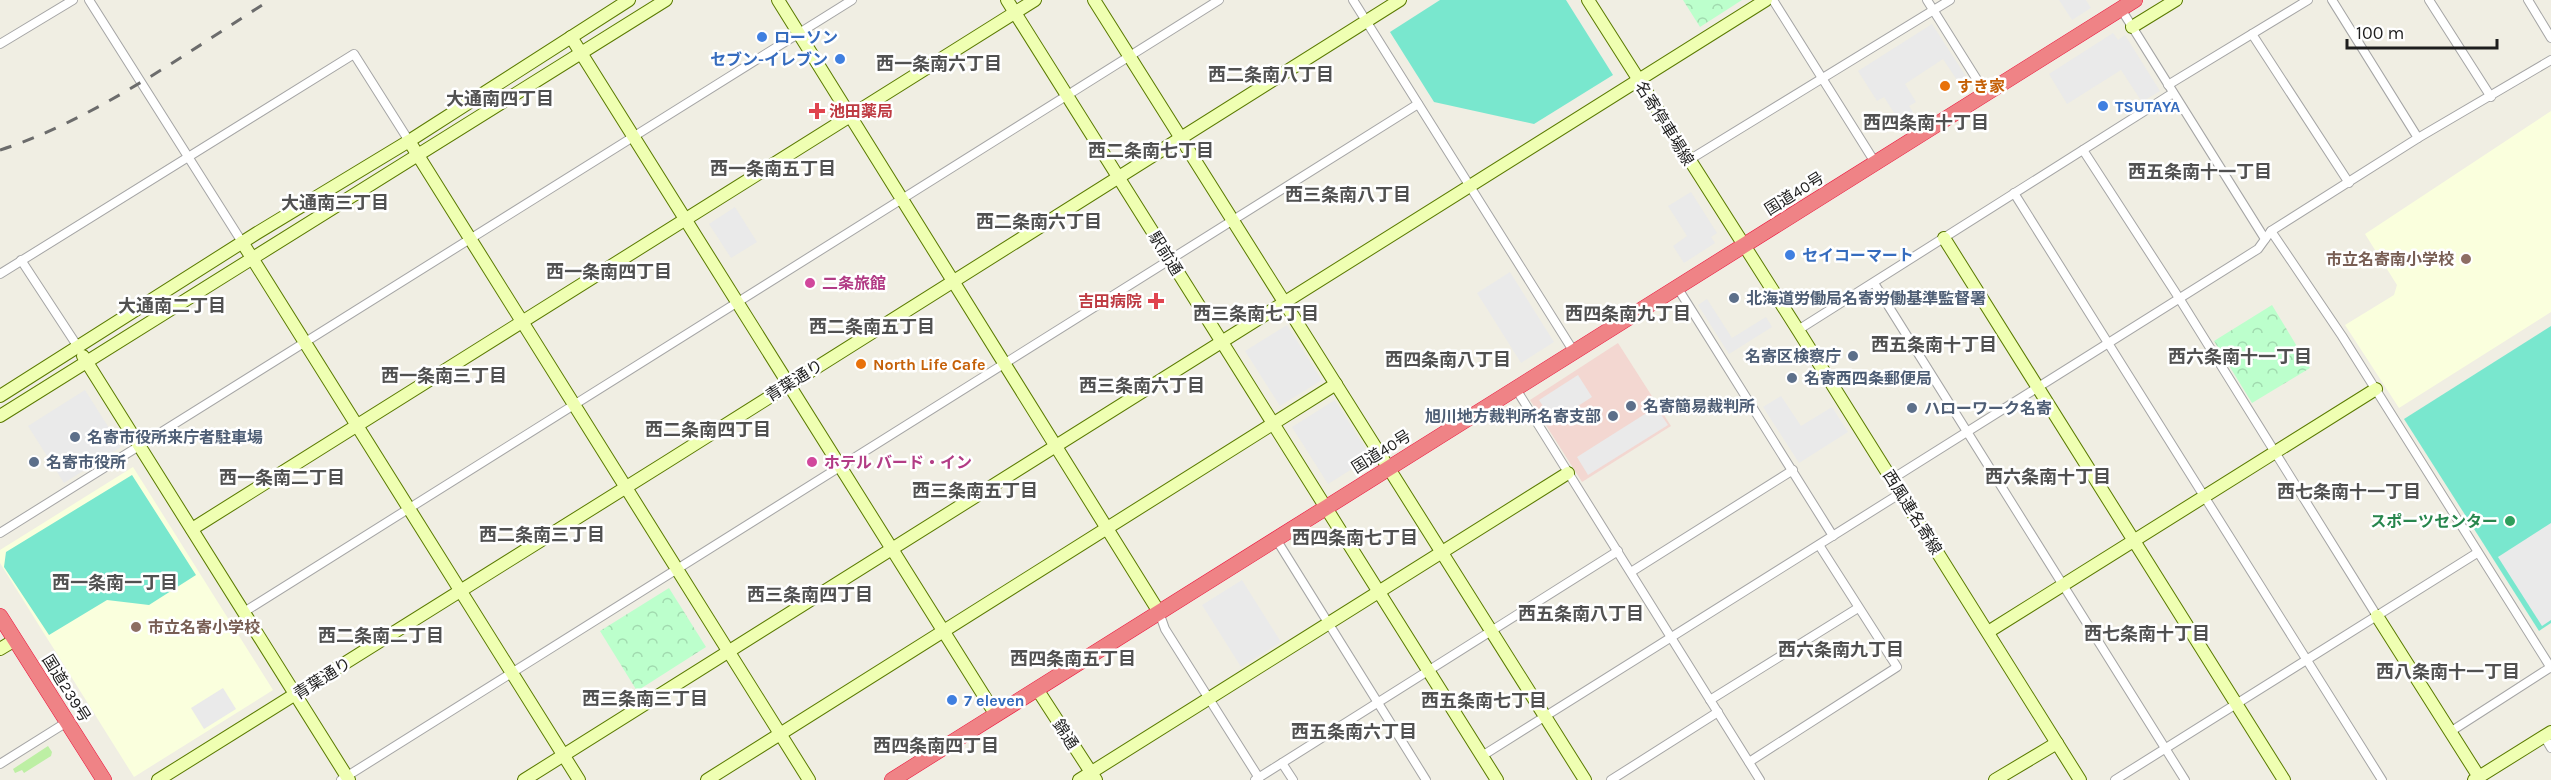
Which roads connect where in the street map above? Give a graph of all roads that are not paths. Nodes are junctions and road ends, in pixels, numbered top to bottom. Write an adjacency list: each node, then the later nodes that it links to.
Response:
1 (74, 0): 32 (street)
2 (89, 0): 50 (street)
3 (629, 0): 30 (street)
4 (666, 0): 33 (street)
5 (778, 0): 28 (street)
6 (852, 0): 28 (street)
7 (1007, 0): 25 (street, 駅前通)
8 (1035, 0): 25 (street)
9 (1095, 0): 34 (street)
10 (1219, 0): 34 (street)
11 (1353, 0): 26 (street)
12 (1400, 0): 26 (street, 青葉通り)
13 (1588, 0): 37 (street, 名寄停車場線)
14 (1766, 0): 37 (street)
15 (1773, 0): 36 (street)
16 (1927, 0): 24 (street)
17 (1950, 0): 24 (street)
18 (2176, 0): 27 (street)
19 (2308, 0): 29 (street)
20 (2332, 0): 46 (street)
21 (2429, 0): 41 (street)
22 (2528, 0): 31 (street)
23 (2127, 3): 27 (street); 39 (highway, 国道40号)
24 (1933, 11): 36 (street); 39 (street)
25 (1015, 13): 40 (street, 駅前通); 43 (street)
26 (1366, 21): 42 (street); 45 (street, 青葉通り)
27 (2132, 27): 38 (street)
28 (799, 34): 43 (street); 44 (street)
29 (2252, 34): 38 (street); 54 (street)
30 (572, 37): 33 (street); 47 (street)
31 (2551, 38)
32 (0, 44)
33 (582, 52): 44 (street); 49 (street)
34 (1130, 56): 40 (street); 45 (street)
35 (2551, 60): 41 (street)
36 (1822, 79): 51 (street); 52 (street)
37 (1638, 80): 51 (street, 名寄停車場線); 55 (street)
38 (2170, 89): 48 (street); 63 (street)
39 (1986, 94): 52 (highway, 国道40号)
40 (1067, 95): 53 (street, 駅前通); 57 (street)
41 (2491, 97): 46 (street)
42 (1418, 104): 55 (street); 59 (street)
43 (850, 116): 57 (street); 58 (street)
44 (635, 136): 58 (street); 62 (street)
45 (1180, 138): 53 (street, 青葉通り); 59 (street)
46 (2418, 138): 54 (street)
47 (409, 141): 49 (street); 50 (street); 64 (street)
48 (2083, 150): 56 (street); 73 (street)
49 (418, 156): 62 (street); 66 (street)
50 (188, 157): 64 (street); 67 (street)
51 (1689, 160): 65 (street, 名寄停車場線)
52 (1876, 164): 65 (highway, 国道40号)
53 (1119, 177): 68 (street, 駅前通); 70 (street, 青葉通り)
54 (2349, 183): 60 (street)
55 (1469, 186): 74 (street); 82 (street)
56 (2014, 193): 61 (street); 79 (street)
57 (902, 199): 70 (street); 75 (street)
58 (686, 219): 75 (street); 76 (street)
59 (1233, 221): 68 (street); 74 (street)
60 (2271, 231): 63 (street); 89 (street)
61 (1944, 238): 71 (street); 87 (street)
62 (471, 239): 76 (street); 80 (street)
63 (2265, 239): 73 (street)
64 (242, 242): 66 (street); 81 (street)
65 (1744, 245): 72 (highway, 国道40号); 77 (street, 西風連名寄線)
66 (253, 259): 80 (street); 83 (street)
67 (21, 260): 69 (street); 81 (street)
68 (1170, 260): 78 (street, 駅前通); 84 (street)
69 (0, 274)
70 (954, 282): 84 (street); 85 (street, 青葉通り)
71 (1874, 283): 77 (street); 95 (street)
72 (1677, 287): 82 (highway, 国道40号); 101 (street)
73 (2179, 298): 79 (street); 98 (street)
74 (1284, 301): 78 (street); 86 (street)
75 (738, 302): 85 (street); 91 (street)
76 (523, 322): 91 (street); 94 (street)
77 (1798, 330): 103 (street, 西風連名寄線)
78 (1221, 340): 93 (street, 駅前通); 97 (street)
79 (2109, 343): 87 (street); 106 (street)
80 (304, 344): 94 (street); 96 (street)
81 (78, 347): 83 (street); 90 (street)
82 (1574, 352): 88 (highway, 国道40号)
83 (87, 361): 92 (street); 96 (street)
84 (1005, 363): 97 (street); 99 (street)
85 (789, 384): 99 (street); 104 (street, 青葉通り)
86 (1336, 384): 93 (street); 100 (street)
87 (2037, 388): 95 (street); 114 (street)
88 (1516, 389): 100 (highway, 国道40号); 102 (street)
89 (2376, 389): 98 (street); 119 (street)
90 (0, 396)
91 (573, 405): 104 (street); 108 (street)
92 (0, 416)
93 (1274, 424): 107 (street, 駅前通); 109 (street)
94 (356, 426): 108 (street); 110 (street)
95 (1967, 432): 103 (street); 122 (street)
96 (140, 446): 110 (street); 111 (street)
97 (1056, 446): 109 (street); 116 (street)
98 (2274, 453): 106 (street); 129 (street)
99 (841, 466): 116 (street); 120 (street)
100 (1389, 467): 107 (highway, 国道40号); 117 (street)
101 (1792, 470): 112 (street); 121 (street)
102 (1568, 473): 117 (street); 118 (street)
103 (1892, 479): 105 (street, 西風連名寄線)
104 (624, 487): 120 (street); 123 (street, 青葉通り)
105 (1900, 493): 112 (street); 133 (street, 西風連名寄線)
106 (2204, 497): 114 (street); 138 (street)
107 (1326, 507): 113 (highway, 国道40号); 124 (street, 駅前通)
108 (409, 509): 123 (street); 126 (street)
109 (1107, 528): 127 (street); 132 (street)
110 (192, 529): 126 (street)
111 (0, 533)
112 (1833, 536): 115 (street)
113 (1276, 539): 127 (highway, 国道40号); 130 (street)
114 (2134, 540): 122 (street); 147 (street)
115 (1819, 545): 125 (street); 134 (street)
116 (893, 549): 132 (street); 137 (street)
117 (1442, 552): 124 (street); 131 (street)
118 (1618, 552): 121 (street); 131 (street)
119 (2477, 553): 129 (street); 139 (street)
120 (676, 570): 137 (street); 141 (street)
121 (1631, 572): 134 (street)
122 (2063, 585): 133 (street); 157 (street)
123 (460, 591): 141 (street); 143 (street, 青葉通り)
124 (1379, 591): 130 (street); 140 (street, 駅前通)
125 (1858, 608): 145 (street); 160 (street)
126 (244, 612): 143 (street)
127 (1159, 612): 142 (highway, 国道40号); 144 (street)
128 (0, 616): 135 (highway, 国道239号)
129 (2377, 616): 138 (street); 152 (street)
130 (1328, 624): 144 (street); 146 (street)
131 (1491, 630): 140 (street); 150 (street)
132 (944, 631): 149 (street); 153 (street)
133 (1988, 632): 155 (street, 西風連名寄線)
134 (1671, 637): 145 (street); 150 (street)
135 (15, 640): 136 (street); 151 (highway, 国道239号)
136 (0, 649)
137 (728, 651): 153 (street); 158 (street)
138 (2306, 661): 147 (street); 186 (street)
139 (2551, 668): 152 (street)
140 (1428, 670): 146 (street); 159 (street, 駅前通)
141 (512, 673): 158 (street); 165 (street)
142 (1037, 689): 149 (highway, 国道40号); 163 (street, 錦通)
143 (296, 695): 165 (street); 168 (street, 青葉通り)
144 (1209, 698): 163 (street); 166 (street)
145 (1710, 700): 148 (street)
146 (1377, 702): 161 (street); 176 (street)
147 (2237, 704): 157 (street); 185 (street)
148 (1718, 712): 160 (street); 179 (street)
149 (996, 715): 173 (highway, 国道40号)
150 (1545, 716): 159 (street); 178 (street)
151 (67, 722): 162 (street); 167 (highway, 国道239号)
152 (2450, 732): 164 (street)
153 (780, 734): 171 (street); 172 (street)
154 (2547, 734): 156 (street); 164 (street)
155 (2057, 743): 181 (street); 182 (street, 西風連名寄線)
156 (2551, 748)
157 (2165, 749): 183 (street); 184 (street)
158 (563, 755): 169 (street); 170 (street)
159 (1482, 756): 177 (street, 駅前通)
160 (1749, 762): 180 (street)
161 (1282, 763): 166 (street); 175 (street)
162 (0, 764)
163 (1093, 776): 174 (street)
164 (2476, 778)
165 (346, 779)
166 (1257, 779)
167 (104, 780)
168 (158, 780)
169 (524, 780)
170 (579, 780)
171 (707, 780)
172 (809, 780)
173 (892, 780)
174 (1078, 780)
175 (1293, 780)
176 (1426, 780)
177 (1497, 780)
178 (1585, 780)
179 (1611, 780)
180 (1760, 780)
181 (1995, 780)
182 (2080, 780)
183 (2115, 780)
184 (2185, 780)
185 (2284, 780)
186 (2382, 780)

